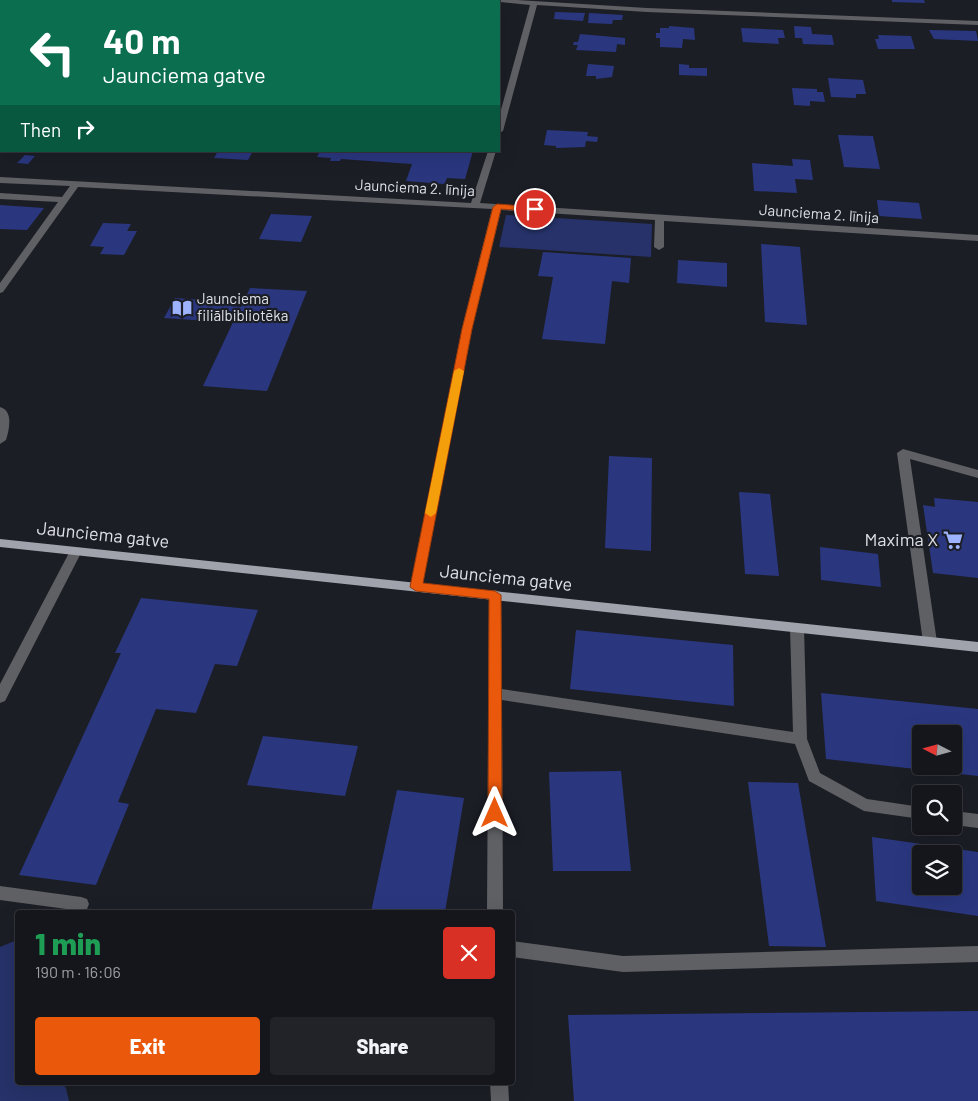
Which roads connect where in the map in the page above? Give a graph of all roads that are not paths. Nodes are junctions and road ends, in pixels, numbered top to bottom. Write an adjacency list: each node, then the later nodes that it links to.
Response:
1 (500, 1): 2 (street)
2 (534, 3): 3 (street); 4 (street)
3 (978, 23)
4 (500, 127)
5 (492, 152): 10 (street)
6 (0, 180): 7 (street, Jaunciema 2. līnija)
7 (76, 184): 9 (street); 10 (street, Jaunciema 2. līnija)
8 (0, 196): 9 (street)
9 (65, 200): 15 (street)
10 (475, 206): 11 (street, Jaunciema 2. līnija)
11 (497, 207): 12 (street, Jaunciema 2. līnija); 23 (street)
12 (660, 217): 13 (street, Jaunciema 2. līnija); 14 (street)
13 (978, 238)
14 (659, 247)
15 (4, 279): 16 (street)
16 (0, 290)
17 (0, 410): 18 (street)
18 (2, 424): 19 (street)
19 (0, 440)
20 (978, 474): 26 (street)
21 (0, 542): 22 (main road, Jaunciema gatve)
22 (76, 551): 23 (main road, Jaunciema gatve); 29 (street)
23 (416, 587): 24 (main road, Jaunciema gatve)
24 (495, 595): 25 (main road, Jaunciema gatve); 28 (street)
25 (797, 628): 26 (main road, Jaunciema gatve); 30 (street)
26 (930, 642): 27 (main road, Jaunciema gatve)
27 (978, 647)
28 (495, 693): 30 (street); 36 (street)
29 (0, 696)
30 (800, 739): 31 (street)
31 (912, 812)
32 (962, 819): 33 (street)
33 (978, 821)
34 (0, 893): 35 (street)
35 (81, 904)
36 (495, 910)
37 (515, 949): 38 (street)
38 (978, 954)
39 (499, 1085): 40 (street)
40 (500, 1101)

